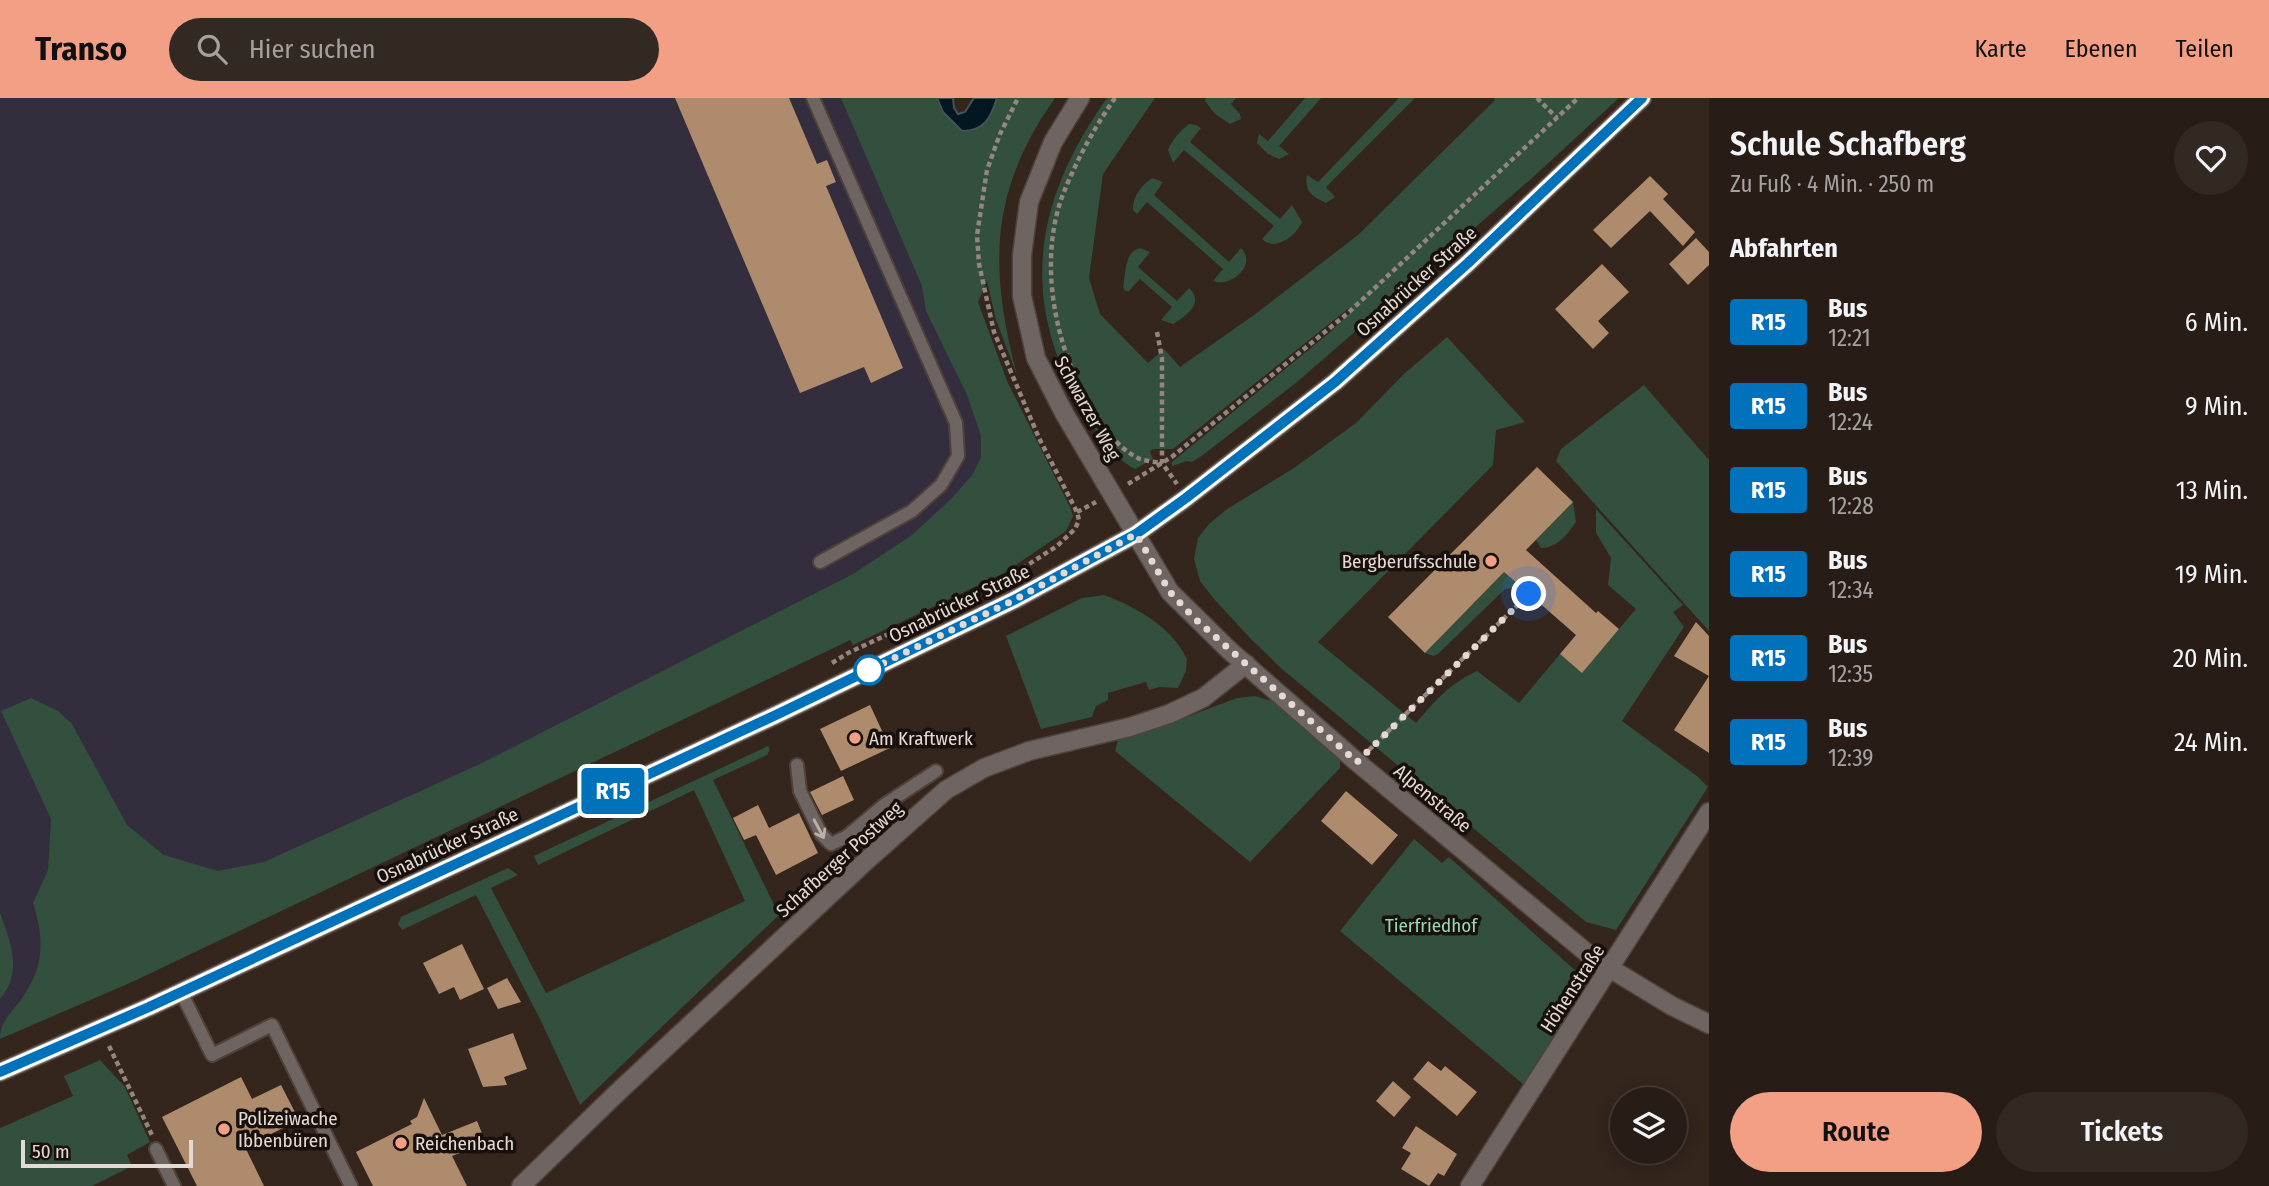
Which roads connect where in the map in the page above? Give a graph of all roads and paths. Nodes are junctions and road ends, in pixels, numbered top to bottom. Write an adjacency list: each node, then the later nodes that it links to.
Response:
1 (813, 98): 12 (lane)
2 (1080, 98): 11 (street, Schwarzer Weg)
3 (1115, 98): 9 (path)
4 (1537, 98): 7 (path)
5 (1578, 98): 7 (path)
6 (1642, 98): 11 (main road, Osnabrücker Straße)
7 (1557, 118): 9 (path)
8 (1157, 332): 9 (path)
9 (1162, 463)
10 (1077, 513): 15 (path)
11 (1136, 534): 14 (street, Alpenstraße); 21 (main road, Osnabrücker Straße)
12 (820, 562)
13 (1529, 594): 16 (path)
14 (1246, 664): 16 (street, Alpenstraße); 28 (street, Schafberger Postweg)
15 (825, 668)
16 (1357, 762): 20 (street, Alpenstraße)
17 (797, 765): 18 (lane, one-way to 18)
18 (936, 771)
19 (1709, 812): 20 (street, Höhenstraße)
20 (1610, 969): 22 (street, Alpenstraße); 29 (street, Höhenstraße)
21 (181, 992): 23 (main road, Osnabrücker Straße); 27 (lane)
22 (1709, 1024)
23 (100, 1029): 24 (main road, Osnabrücker Straße); 25 (path)
24 (0, 1072)
25 (156, 1149): 26 (lane)
26 (174, 1186)
27 (352, 1186)
28 (521, 1186)
29 (1470, 1186)

